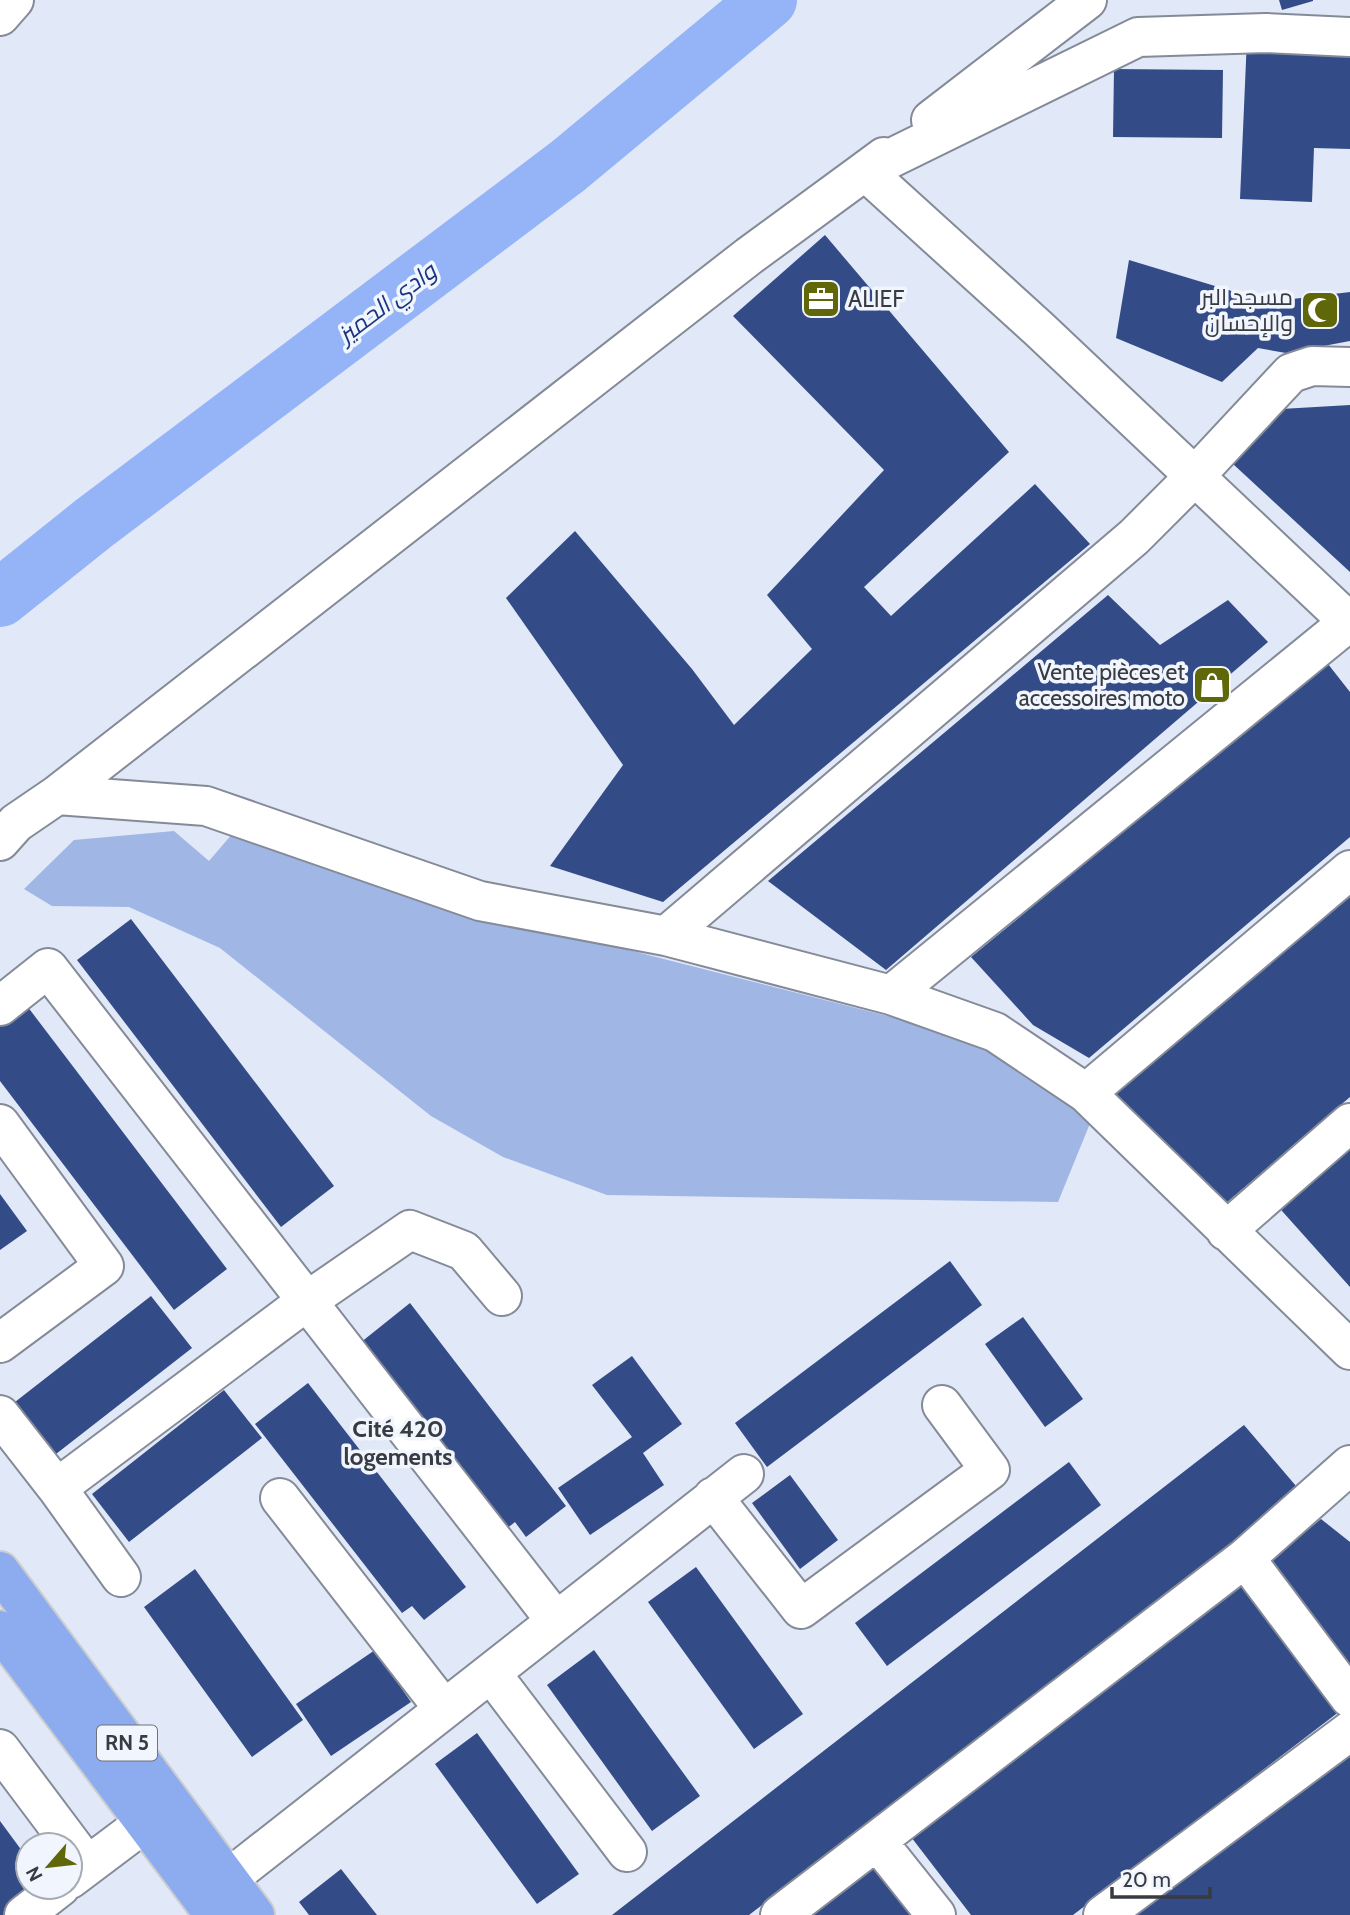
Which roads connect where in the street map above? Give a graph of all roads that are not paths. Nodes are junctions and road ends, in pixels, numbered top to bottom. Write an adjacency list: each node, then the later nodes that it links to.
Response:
1 (14, 0): 3 (street)
2 (1087, 0): 5 (street)
3 (0, 16)
4 (1350, 37): 5 (street)
5 (865, 172): 7 (street); 9 (street)
6 (1350, 367): 7 (street)
7 (1194, 477): 8 (street); 12 (street)
8 (1349, 622): 13 (street)
9 (57, 795): 10 (street); 12 (street)
10 (0, 841)
11 (1350, 870): 15 (street)
12 (666, 936): 13 (street)
13 (891, 995): 15 (street)
14 (0, 1006): 20 (street)
15 (1086, 1094): 18 (street)
16 (1350, 1123): 18 (street)
17 (0, 1124): 21 (street)
18 (1226, 1231): 22 (street)
19 (502, 1296): 20 (street)
20 (307, 1301): 27 (street); 33 (street)
21 (0, 1343)
22 (1350, 1350)
23 (942, 1405): 28 (street)
24 (0, 1415): 27 (street)
25 (1350, 1465): 30 (street)
26 (744, 1474): 28 (street)
27 (57, 1488): 32 (street)
28 (713, 1497): 33 (street)
29 (280, 1498): 37 (street)
30 (1245, 1558): 36 (street); 42 (street)
31 (0, 1571): 40 (highway, RN 5)
32 (121, 1577)
33 (556, 1621): 35 (street)
34 (0, 1630): 40 (highway, RN 5)
35 (491, 1673): 37 (street); 43 (street)
36 (1350, 1698)
37 (444, 1709): 45 (street)
38 (1350, 1731): 52 (street)
39 (0, 1749): 41 (street)
40 (158, 1812): 44 (street); 45 (highway, RN 5); 48 (highway, RN 5)
41 (46, 1831)
42 (877, 1840): 50 (street); 51 (street)
43 (627, 1852)
44 (84, 1868)
45 (228, 1879): 49 (highway, RN 5)
46 (42, 1901): 47 (street)
47 (24, 1915)
48 (214, 1915)
49 (255, 1915)
50 (780, 1915)
51 (936, 1915)
52 (1103, 1915)

